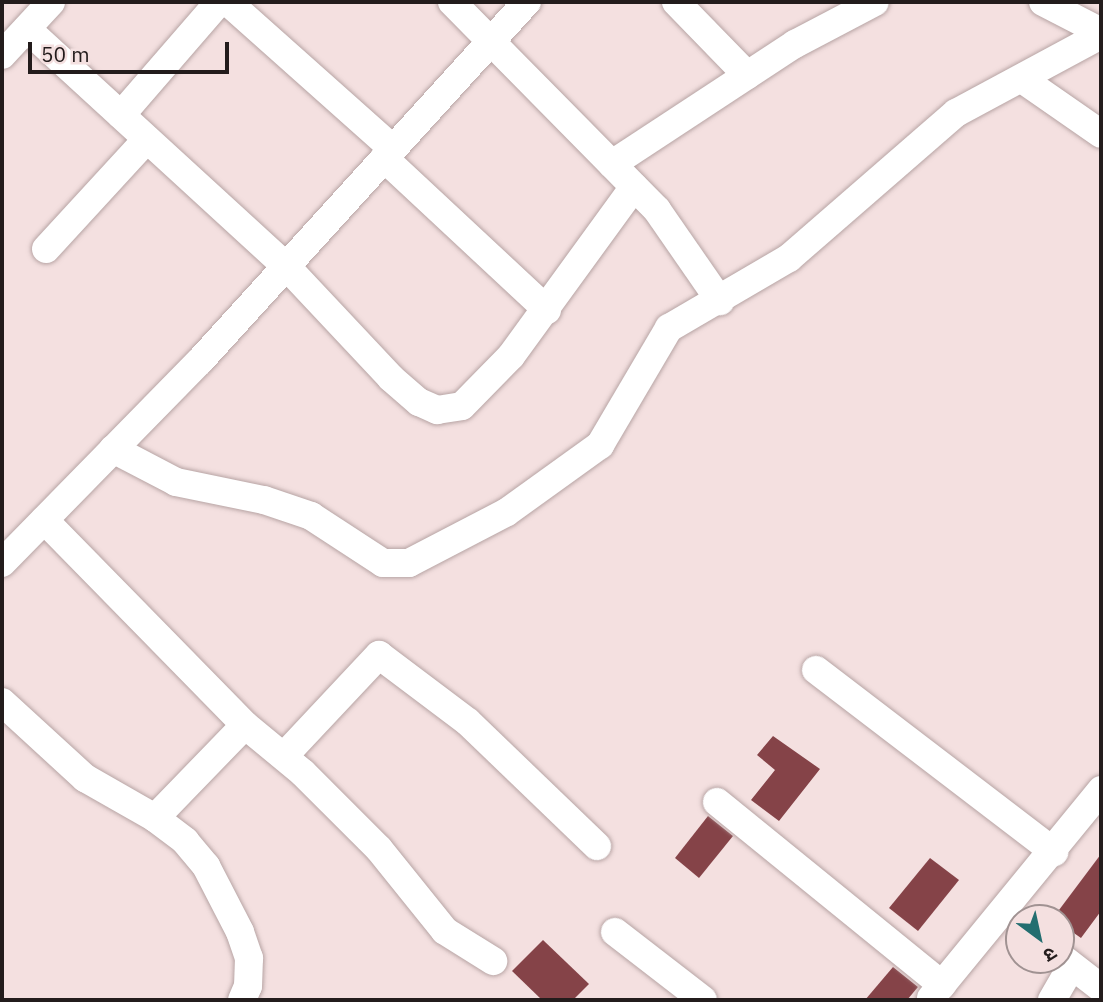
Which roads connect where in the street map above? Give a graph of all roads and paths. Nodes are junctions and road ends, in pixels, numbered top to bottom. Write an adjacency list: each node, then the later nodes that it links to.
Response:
1 (51, 2): 9 (street)
2 (219, 2): 15 (street)
3 (228, 2): 18 (street)
4 (452, 2): 11 (street)
5 (527, 2): 11 (street)
6 (676, 2): 13 (street)
7 (875, 2): 13 (street)
8 (1043, 2): 10 (street)
9 (27, 29): 12 (street); 15 (street)
10 (1101, 33): 14 (street)
11 (493, 40): 18 (street); 19 (street)
12 (2, 55)
13 (747, 75): 19 (street)
14 (1022, 79): 16 (street); 23 (street)
15 (121, 115): 17 (street)
16 (1101, 134)
17 (147, 139): 21 (street); 22 (street)
18 (389, 154): 22 (street); 24 (street)
19 (612, 164): 20 (street)
20 (634, 187): 23 (street); 24 (street)
21 (46, 249)
22 (286, 266): 24 (street); 25 (street)
23 (720, 301): 25 (street)
24 (547, 310)
25 (113, 449): 26 (street)
26 (44, 520): 27 (street); 30 (street)
27 (2, 563)
28 (816, 670): 36 (street)
29 (2, 702): 34 (street)
30 (244, 725): 31 (street); 34 (street)
31 (284, 756): 35 (street); 40 (street)
32 (1101, 790): 36 (street)
33 (717, 802): 44 (street)
34 (155, 818): 45 (street)
35 (597, 846)
36 (1054, 852): 37 (street)
37 (1020, 904)
38 (1005, 923): 44 (street)
39 (615, 932): 46 (street)
40 (493, 961)
41 (1075, 967): 43 (street)
42 (1062, 974): 47 (street)
43 (1101, 988)
44 (936, 993)
45 (242, 1000)
46 (703, 1000)
47 (1052, 1000)

